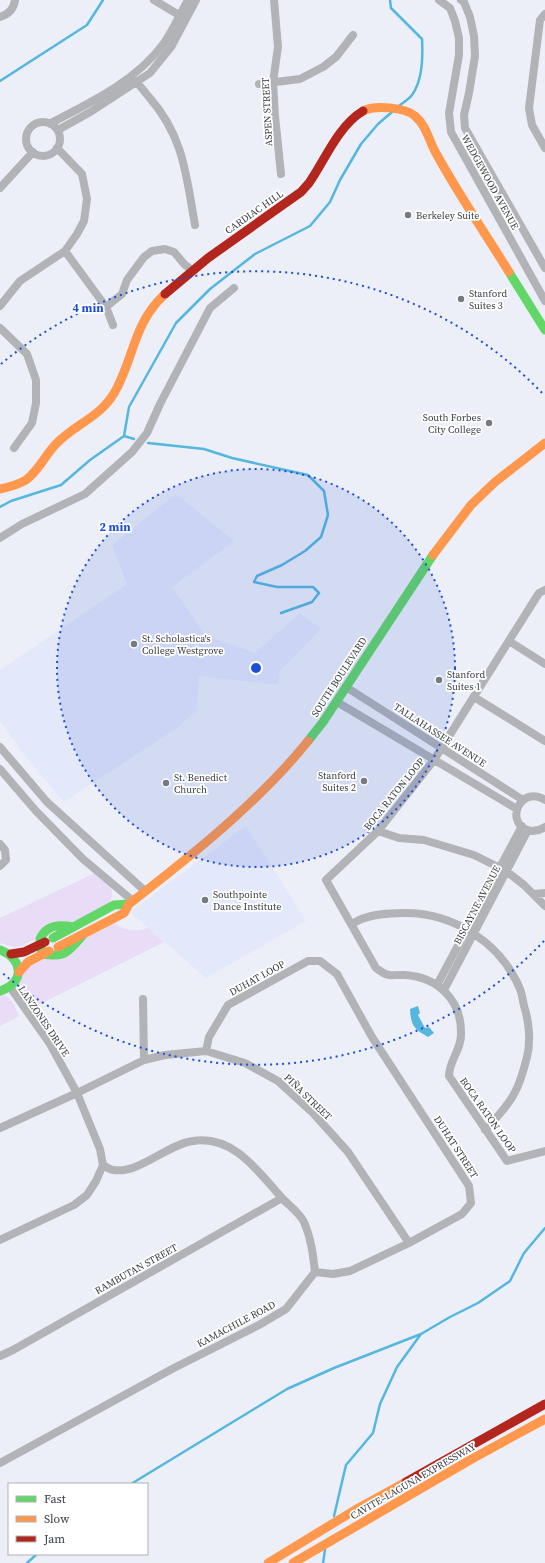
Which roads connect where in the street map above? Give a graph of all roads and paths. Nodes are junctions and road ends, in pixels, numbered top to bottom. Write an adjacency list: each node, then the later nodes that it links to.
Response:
1 (15, 0): 10 (street)
2 (154, 0): 11 (street)
3 (188, 0): 11 (street)
4 (196, 0): 11 (street)
5 (274, 0): 14 (street, ASPEN STREET)
6 (439, 0): 7 (street, WEDGEWOOD AVENUE); 28 (street, WEDGEWOOD AVENUE)
7 (446, 0)
8 (461, 0): 25 (street, WEDGEWOOD AVENUE)
9 (545, 14): 19 (street)
10 (0, 17)
11 (183, 17): 13 (street)
12 (353, 35): 14 (street)
13 (133, 80): 16 (street); 17 (street); 23 (street)
14 (273, 82): 15 (street); 21 (street, ASPEN STREET)
15 (259, 84)
16 (51, 123): 17 (street); 20 (street)
17 (58, 130): 18 (street)
18 (57, 148): 20 (street); 24 (street)
19 (545, 148)
20 (33, 152): 22 (street)
21 (281, 174)
22 (0, 188)
23 (195, 225)
24 (65, 251): 29 (street); 30 (street)
25 (545, 268)
26 (192, 270): 30 (street); 33 (main road, CARDIAC HILL); 36 (main road, CARDIAC HILL)
27 (234, 288): 37 (street)
28 (545, 301)
29 (0, 306)
30 (106, 307): 31 (street)
31 (113, 324)
32 (0, 328): 35 (street)
33 (545, 330)
34 (545, 443): 41 (main road, SOUTH BOULEVARD)
35 (14, 448)
36 (0, 489)
37 (0, 538)
38 (545, 590): 39 (street, BOCA RATON LOOP)
39 (509, 641): 40 (street); 42 (street, BOCA RATON LOOP)
40 (545, 664)
41 (346, 687): 43 (main road, SOUTH BOULEVARD); 46 (street, TALLAHASSEE AVENUE)
42 (474, 697): 44 (street); 46 (street, BOCA RATON LOOP)
43 (337, 702): 47 (street); 58 (main road, SOUTH BOULEVARD)
44 (545, 741)
45 (0, 748): 58 (street)
46 (442, 748): 47 (street, BOCA RATON LOOP); 49 (street, TALLAHASSEE AVENUE)
47 (434, 760): 51 (street); 54 (street, BOCA RATON LOOP)
48 (0, 769): 61 (street)
49 (523, 800): 50 (street); 51 (street)
50 (545, 800)
51 (517, 809): 53 (street)
52 (545, 827): 53 (street)
53 (525, 828): 57 (street, BISCAYNE AVENUE)
54 (378, 831): 57 (street); 63 (street, BOCA RATON LOOP)
55 (0, 844): 56 (street)
56 (0, 866)
57 (503, 870): 60 (street); 65 (street, BISCAYNE AVENUE)
58 (145, 891): 61 (main road, SOUTH BOULEVARD)
59 (545, 893): 60 (street)
60 (533, 894): 62 (street)
61 (131, 902): 64 (main road, SOUTH BOULEVARD); 66 (main road, SOUTH BOULEVARD)
62 (545, 906)
63 (352, 924): 65 (street); 73 (street, BOCA RATON LOOP)
64 (73, 927): 67 (main road, SOUTH BOULEVARD); 67 (main road, SOUTH BOULEVARD)
65 (470, 932): 73 (street, BISCAYNE AVENUE); 80 (street)
66 (84, 934): 67 (main road, SOUTH BOULEVARD); 67 (main road, SOUTH BOULEVARD)
67 (45, 945): 69 (main road, SOUTH BOULEVARD); 71 (main road, SOUTH BOULEVARD)
68 (0, 950): 69 (main road)
69 (11, 954): 71 (main road)
70 (320, 961): 76 (street, DUHAT LOOP); 85 (street, DUHAT STREET)
71 (19, 972): 72 (main road, SOUTH BOULEVARD)
72 (10, 987): 74 (main road); 78 (street, LANZONES DRIVE)
73 (441, 987): 80 (street, BOCA RATON LOOP)
74 (0, 991)
75 (143, 999): 77 (street)
76 (206, 1051): 77 (street, PIÑA STREET); 85 (street, PIÑA STREET)
77 (144, 1060): 78 (street, PIÑA STREET)
78 (77, 1093): 79 (street, PIÑA STREET); 82 (street, LANZONES DRIVE)
79 (0, 1128)
80 (485, 1130): 81 (street, BOCA RATON LOOP)
81 (545, 1151)
82 (102, 1165): 83 (street); 84 (street)
83 (282, 1198): 86 (street); 87 (street, RAMBUTAN STREET)
84 (0, 1240)
85 (409, 1243): 86 (street, DUHAT STREET)
86 (315, 1272): 90 (street, KAMACHILE ROAD)
87 (0, 1356)
88 (545, 1404): 91 (main road, CAVITE–LAGUNA EXPRESSWAY)
89 (545, 1419): 92 (main road, CAVITE–LAGUNA EXPRESSWAY)
90 (0, 1463)
91 (268, 1563)
92 (293, 1563)

